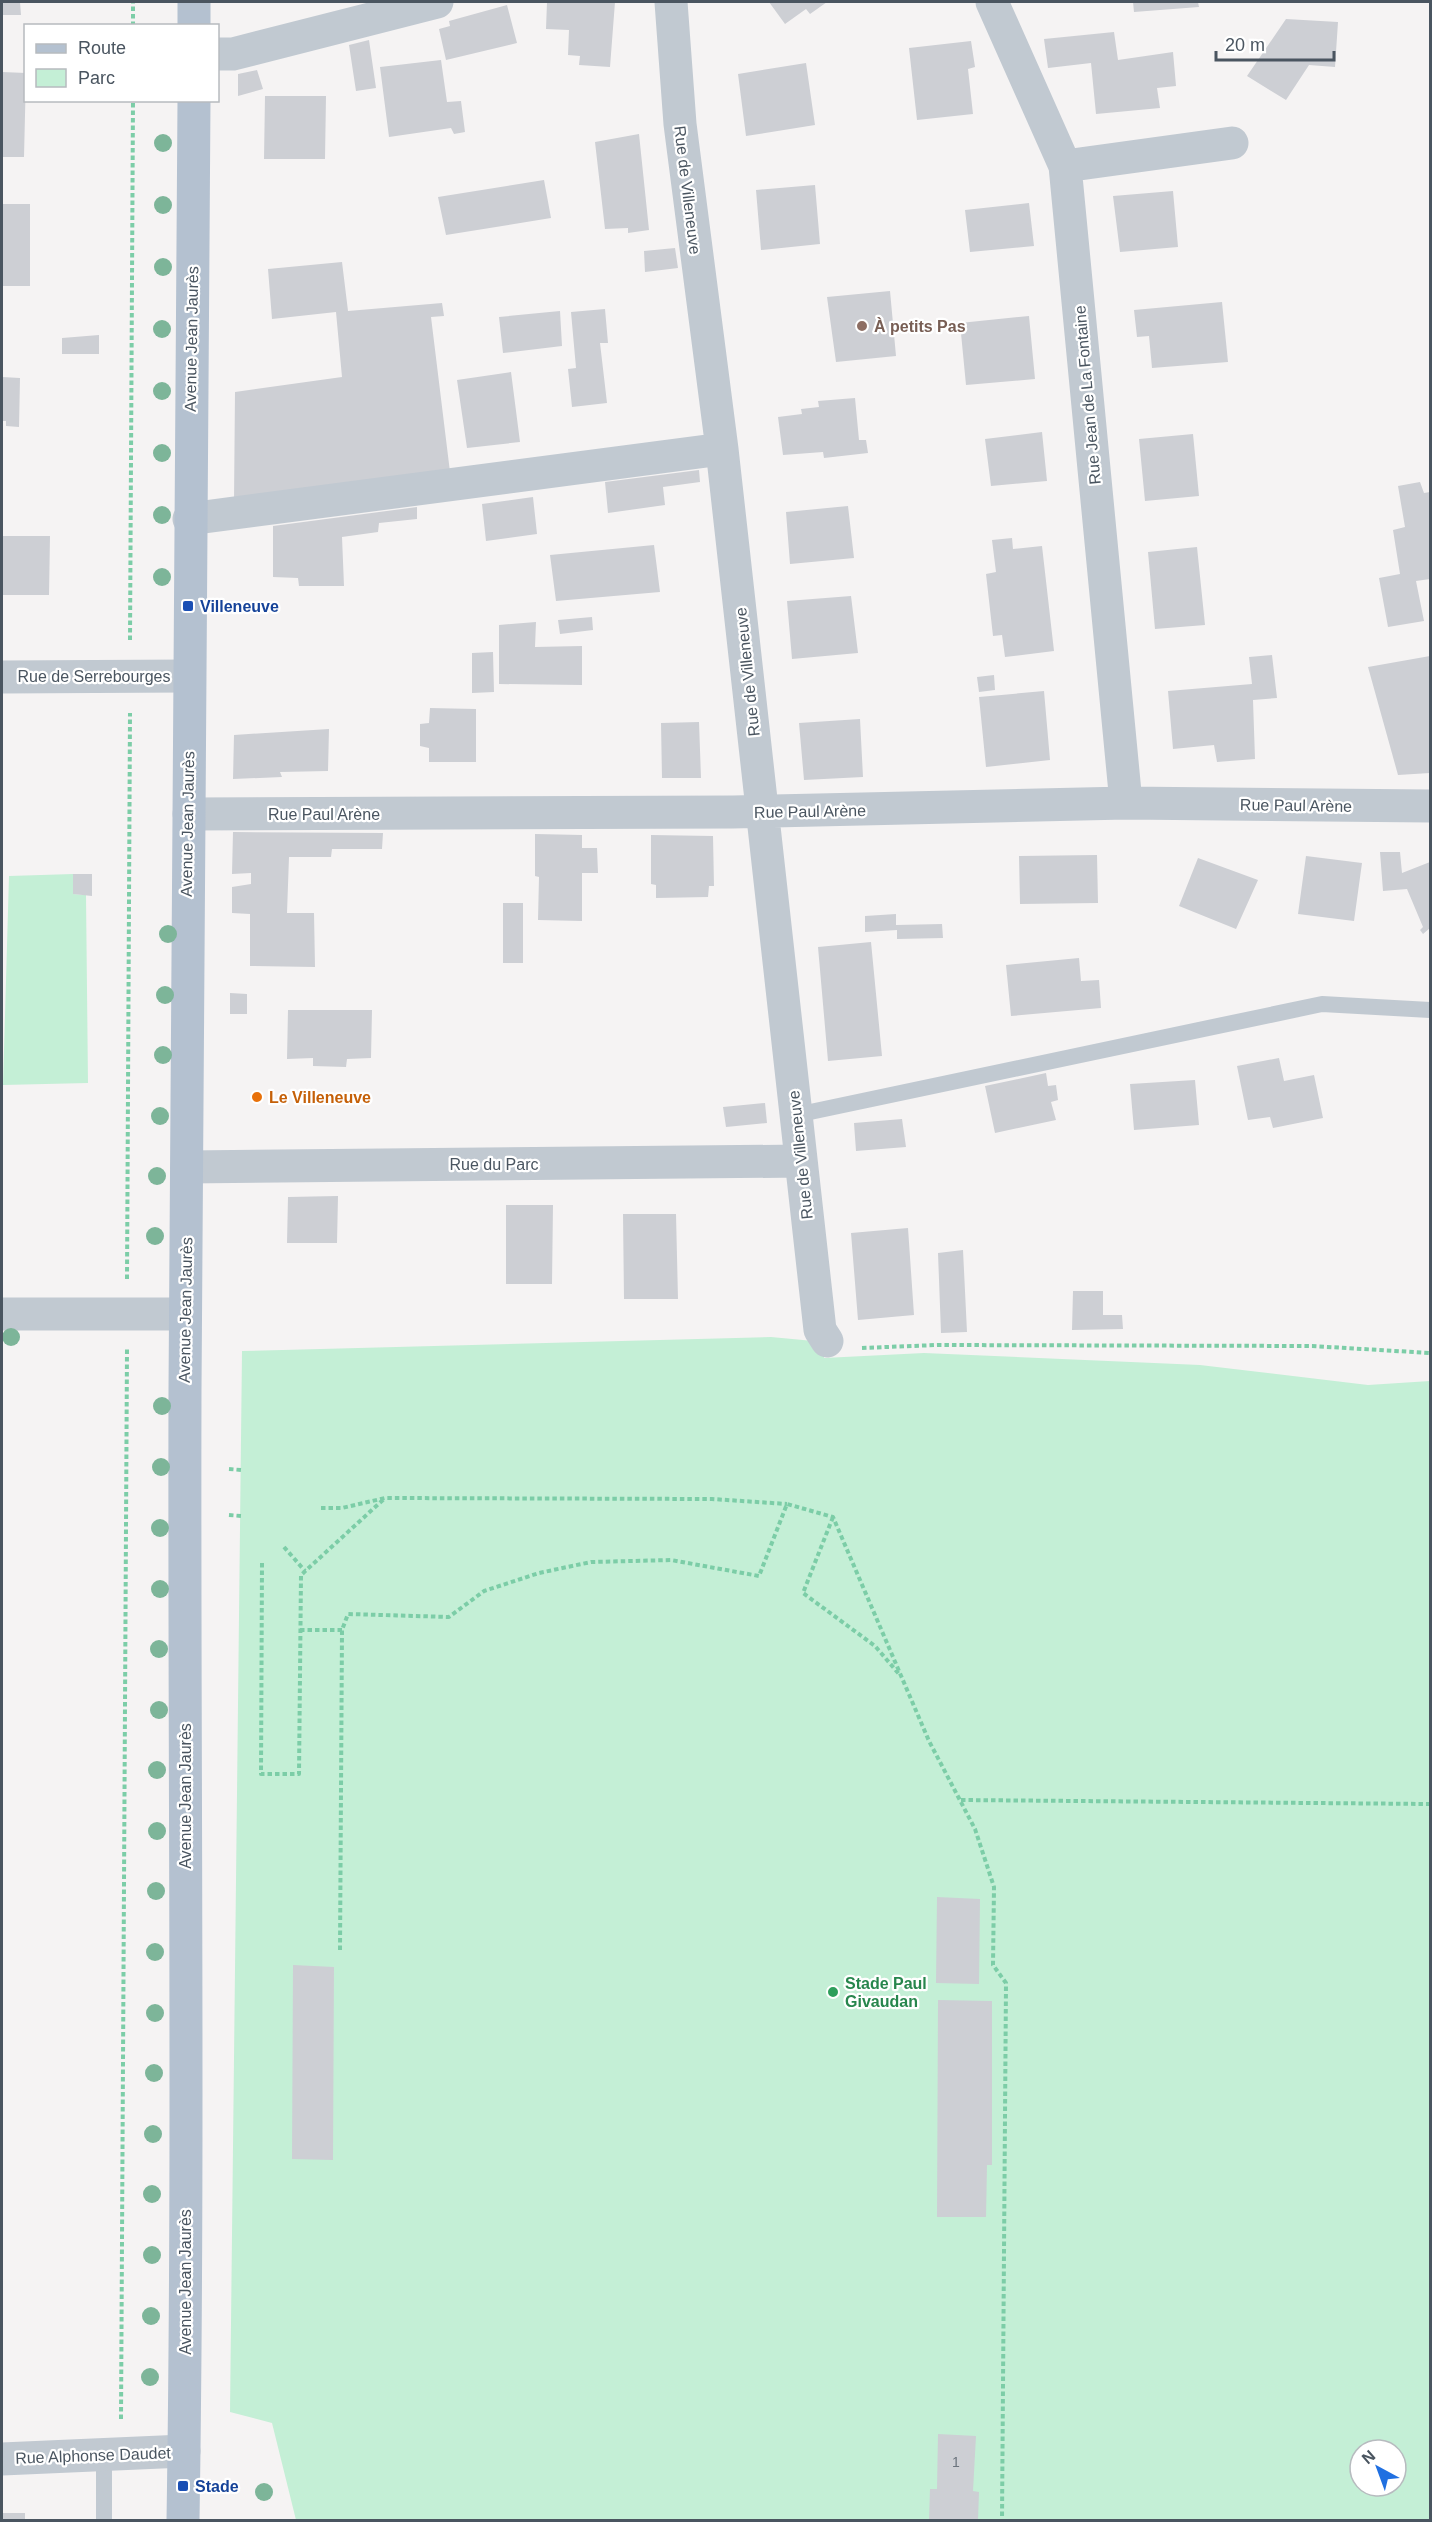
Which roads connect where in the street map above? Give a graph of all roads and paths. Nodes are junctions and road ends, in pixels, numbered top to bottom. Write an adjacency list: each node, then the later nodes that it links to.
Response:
1 (133, 2): 6 (path)
2 (194, 2): 7 (main road)
3 (437, 2): 8 (street)
4 (671, 2): 12 (street, Rue de Villeneuve)
5 (992, 2): 11 (street, Rue Jean de La Fontaine)
6 (133, 24)
7 (194, 24)
8 (219, 54)
9 (194, 102): 13 (main road, Avenue Jean Jaurès)
10 (1232, 143): 11 (street)
11 (1065, 166): 16 (street, Rue Jean de La Fontaine)
12 (722, 448): 13 (street); 18 (street, Rue de Villeneuve)
13 (189, 519): 14 (main road, Avenue Jean Jaurès)
14 (187, 676): 15 (street, Rue de Serrebourges); 19 (main road, Avenue Jean Jaurès)
15 (2, 677)
16 (1126, 803): 17 (street, Rue Paul Arène); 18 (street, Rue Paul Arène)
17 (1431, 806)
18 (762, 812): 19 (street, Rue Paul Arène); 21 (street, Rue de Villeneuve)
19 (189, 814): 23 (main road, Avenue Jean Jaurès)
20 (1431, 1010): 21 (lane)
21 (796, 1115): 22 (street, Rue de Villeneuve)
22 (801, 1161): 23 (street, Rue du Parc); 26 (street, Rue de Villeneuve)
23 (187, 1167): 25 (main road, Avenue Jean Jaurès)
24 (2, 1314): 25 (street)
25 (185, 1314): 45 (main road, Avenue Jean Jaurès)
26 (827, 1341): 27 (path)
27 (1431, 1353)
28 (229, 1469): 29 (path)
29 (241, 1470)
30 (385, 1497): 31 (path); 32 (path); 38 (path)
31 (787, 1504): 35 (path); 40 (path)
32 (321, 1508)
33 (229, 1515): 34 (path)
34 (241, 1516)
35 (833, 1517): 41 (path); 41 (path)
36 (284, 1547): 38 (path)
37 (262, 1563): 39 (path)
38 (305, 1571): 39 (path)
39 (300, 1629): 40 (path)
40 (342, 1630): 44 (path)
41 (902, 1676): 42 (path)
42 (961, 1800): 43 (path); 50 (path)
43 (1431, 1804)
44 (340, 1950)
45 (184, 2451): 46 (street, Rue Alphonse Daudet); 49 (main road, Avenue Jean Jaurès)
46 (104, 2454): 47 (street, Rue Alphonse Daudet); 48 (lane)
47 (2, 2459)
48 (104, 2520)
49 (183, 2520)
50 (1002, 2520)

